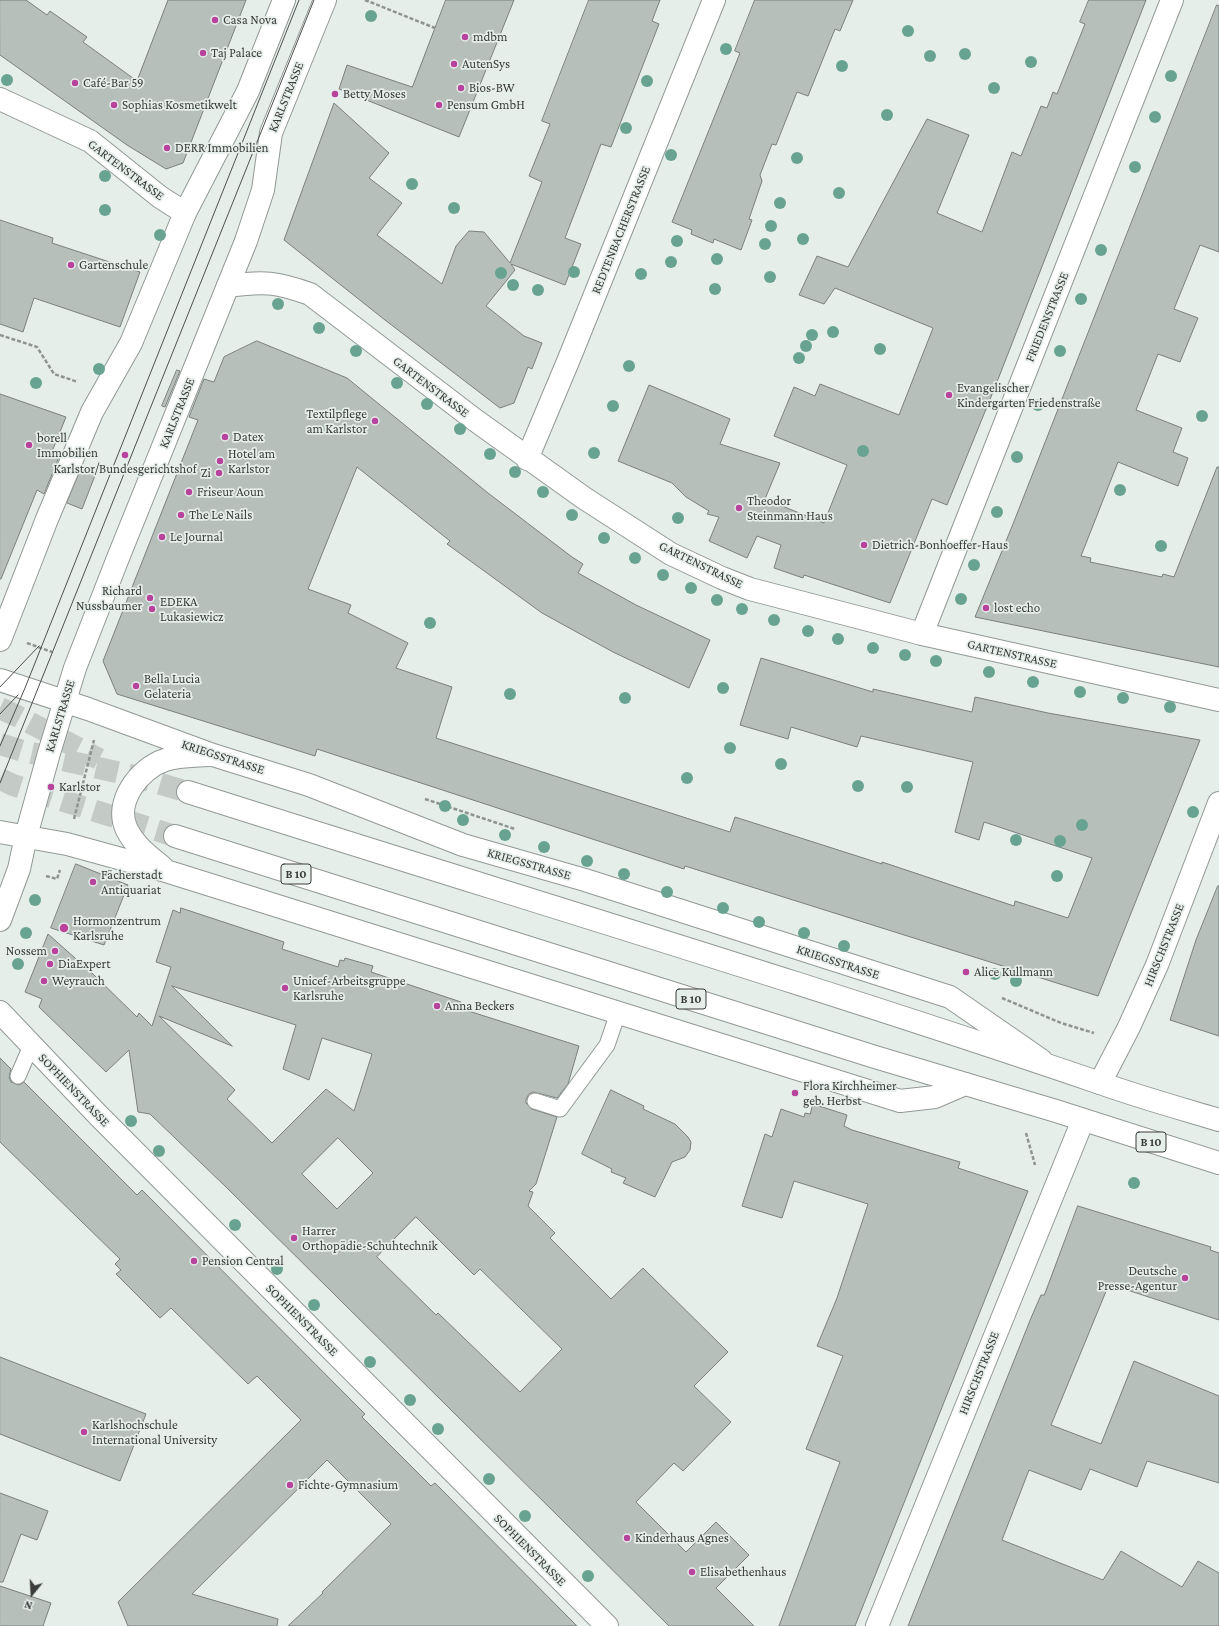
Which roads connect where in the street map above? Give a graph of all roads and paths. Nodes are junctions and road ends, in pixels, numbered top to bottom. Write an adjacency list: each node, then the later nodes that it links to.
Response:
1 (284, 0): 8 (main road)
2 (325, 0): 9 (main road, KARLSTRASSE)
3 (365, 0): 6 (path)
4 (714, 0): 12 (main road, REDTENBACHERSTRASSE)
5 (1172, 0): 13 (main road, FRIEDENSTRASSE)
6 (435, 28)
7 (0, 99): 8 (main road, GARTENSTRASSE)
8 (185, 213): 11 (main road)
9 (228, 286): 12 (main road, GARTENSTRASSE); 15 (main road, KARLSTRASSE)
10 (0, 335): 11 (path)
11 (104, 391): 14 (main road)
12 (527, 458): 13 (main road, GARTENSTRASSE)
13 (922, 634): 17 (main road, GARTENSTRASSE)
14 (1, 637): 15 (path)
15 (75, 668): 18 (main road, KARLSTRASSE)
16 (0, 680): 18 (main road, KRIEGSSTRASSE)
17 (1219, 700)
18 (64, 701): 19 (main road, KRIEGSSTRASSE); 26 (main road, KARLSTRASSE)
19 (101, 714): 20 (main road, KRIEGSSTRASSE); 28 (path)
20 (213, 755): 29 (main road); 36 (main road, KRIEGSSTRASSE)
21 (188, 792): 36 (main road)
22 (422, 798): 24 (path)
23 (1219, 803): 34 (main road, HIRSCHSTRASSE)
24 (520, 831)
25 (0, 832): 26 (main road)
26 (26, 836): 28 (main road); 30 (main road, KARLSTRASSE)
27 (175, 836): 39 (main road, B 10)
28 (67, 844): 29 (main road)
29 (170, 872): 33 (main road)
30 (0, 920)
31 (999, 997): 34 (path)
32 (0, 1012): 35 (main road, SOPHIENSTRASSE)
33 (618, 1013): 39 (main road); 40 (lane)
34 (1122, 1041): 38 (main road, HIRSCHSTRASSE)
35 (31, 1046): 37 (lane); 44 (main road, SOPHIENSTRASSE)
36 (1048, 1065): 38 (main road)
37 (18, 1076)
38 (1100, 1083): 42 (main road)
39 (965, 1084): 41 (main road, B 10)
40 (535, 1101)
41 (1082, 1120): 43 (main road, B 10); 45 (main road, HIRSCHSTRASSE)
42 (1219, 1120)
43 (1219, 1163)
44 (607, 1626)
45 (877, 1626)

